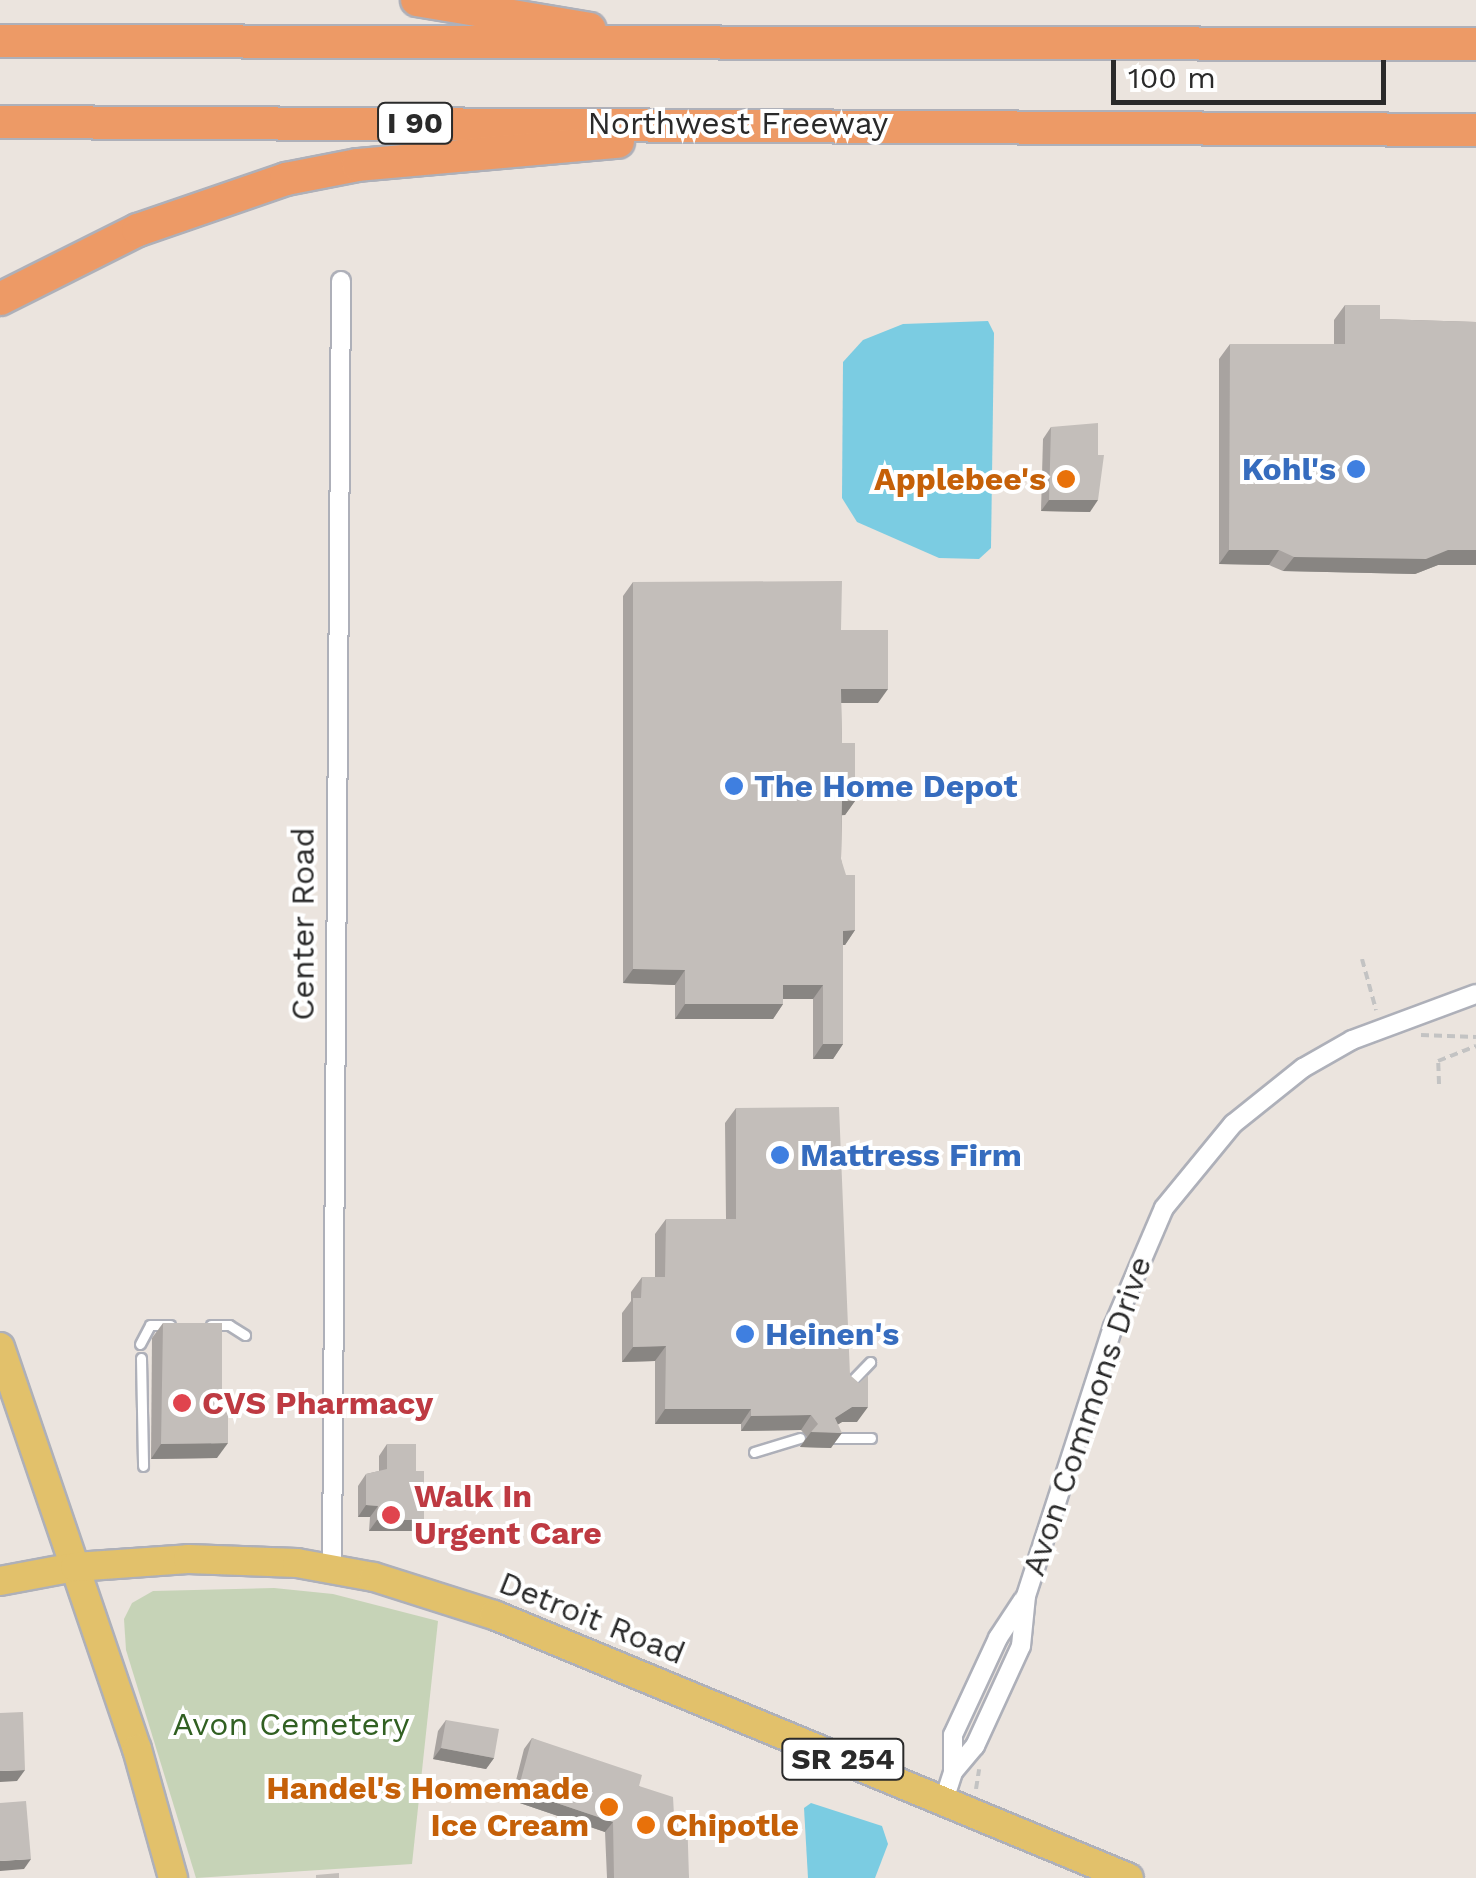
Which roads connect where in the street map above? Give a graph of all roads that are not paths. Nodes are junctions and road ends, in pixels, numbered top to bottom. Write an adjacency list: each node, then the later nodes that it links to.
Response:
1 (417, 0): 3 (highway)
2 (0, 41): 3 (highway)
3 (678, 44): 4 (highway)
4 (1476, 44)
5 (0, 122): 6 (highway, Northwest Freeway / I 90)
6 (830, 123): 7 (highway, Northwest Freeway / I 90); 9 (highway)
7 (1476, 130)
8 (341, 281): 25 (street, Center Road)
9 (0, 299)
10 (1476, 994): 27 (street, Avon Commons Drive)
11 (245, 1335): 12 (lane)
12 (140, 1344)
13 (0, 1347): 24 (main road)
14 (141, 1358): 23 (lane)
15 (870, 1362): 16 (lane)
16 (848, 1390)
17 (848, 1422): 20 (lane)
18 (800, 1438): 22 (lane)
19 (832, 1438): 20 (lane)
20 (848, 1438): 21 (lane)
21 (870, 1438)
22 (754, 1452)
23 (143, 1466)
24 (74, 1567): 25 (main road, Detroit Road / SR 254); 26 (main road, Detroit Road / SR 254); 28 (main road)
25 (332, 1568): 27 (main road, Detroit Road / SR 254)
26 (0, 1581)
27 (955, 1805): 29 (main road, Detroit Road / SR 254)
28 (173, 1878)
29 (1128, 1878)

